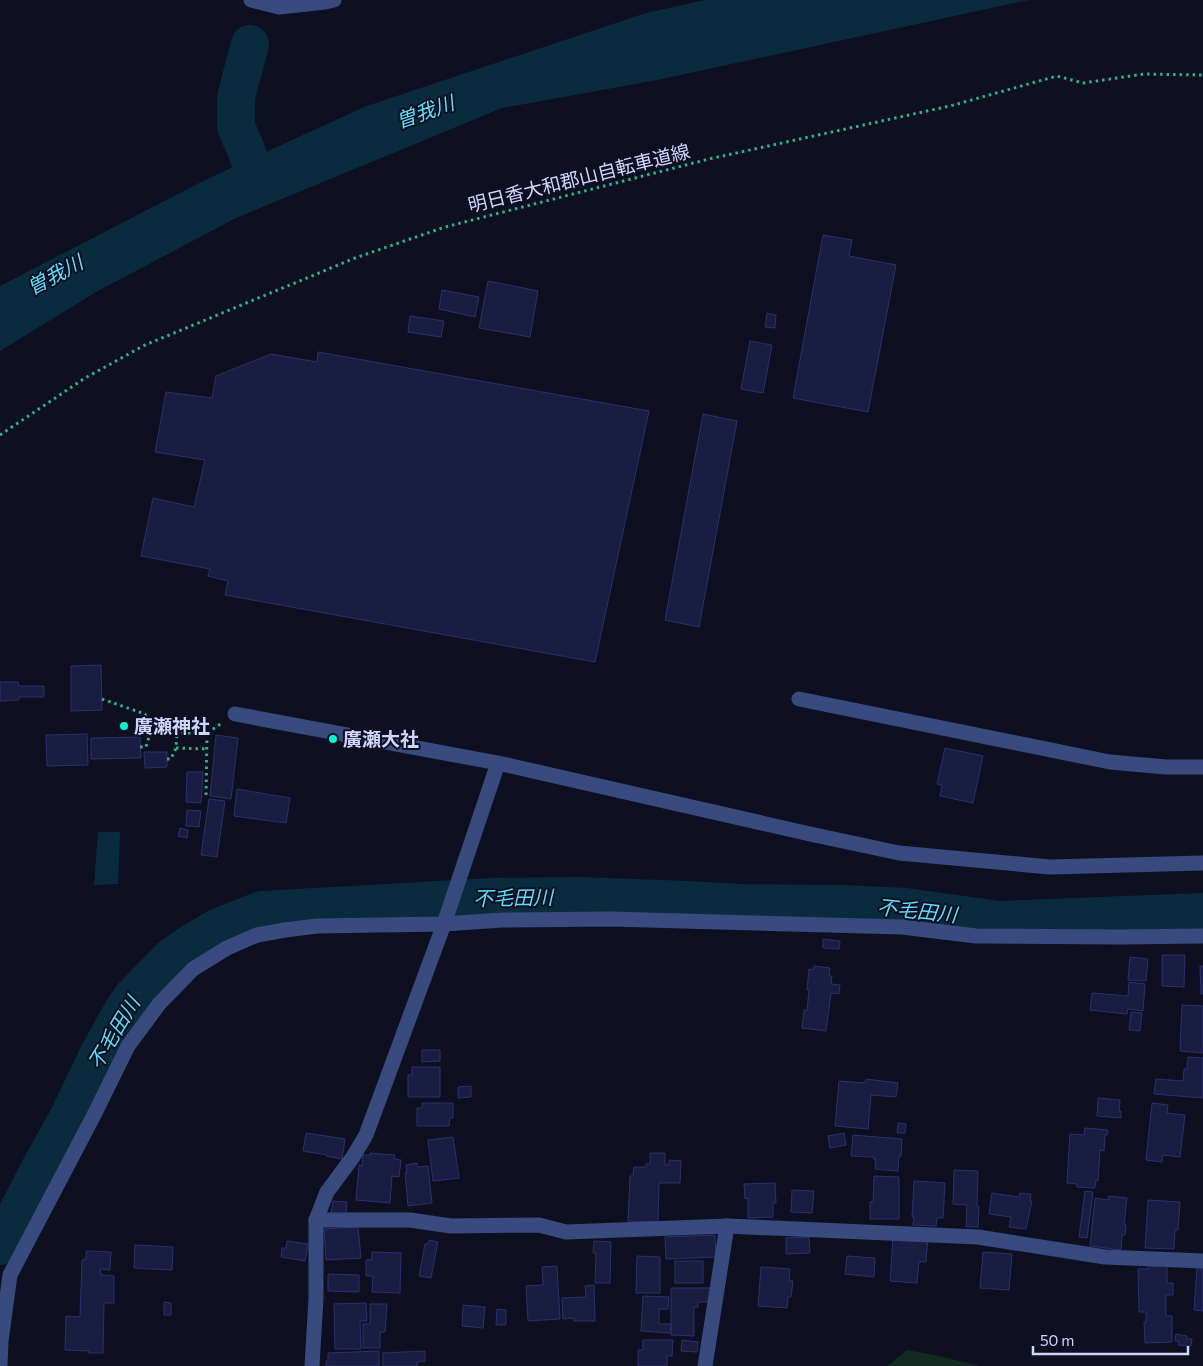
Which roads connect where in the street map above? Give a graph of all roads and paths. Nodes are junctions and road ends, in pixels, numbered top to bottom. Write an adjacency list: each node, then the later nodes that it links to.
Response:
1 (251, 0): 2 (street)
2 (334, 0)
3 (1203, 75): 4 (path, 明日香大和郡山自転車道線)
4 (0, 435)
5 (102, 699): 8 (path)
6 (799, 699): 16 (street)
7 (235, 714): 10 (path); 15 (street)
8 (150, 733): 9 (path); 11 (path)
9 (177, 733): 10 (path); 12 (path)
10 (207, 733): 13 (path)
11 (140, 747)
12 (176, 748): 13 (path); 14 (path)
13 (207, 749): 17 (path)
14 (167, 759)
15 (498, 763): 18 (street); 19 (street)
16 (1203, 767)
17 (206, 795)
18 (1203, 863)
19 (444, 924): 20 (street); 21 (street); 24 (street)
20 (1203, 936)
21 (316, 1220): 22 (street); 25 (street)
22 (727, 1226): 23 (street); 26 (street)
23 (1203, 1261)
24 (0, 1366)
25 (312, 1366)
26 (705, 1366)

